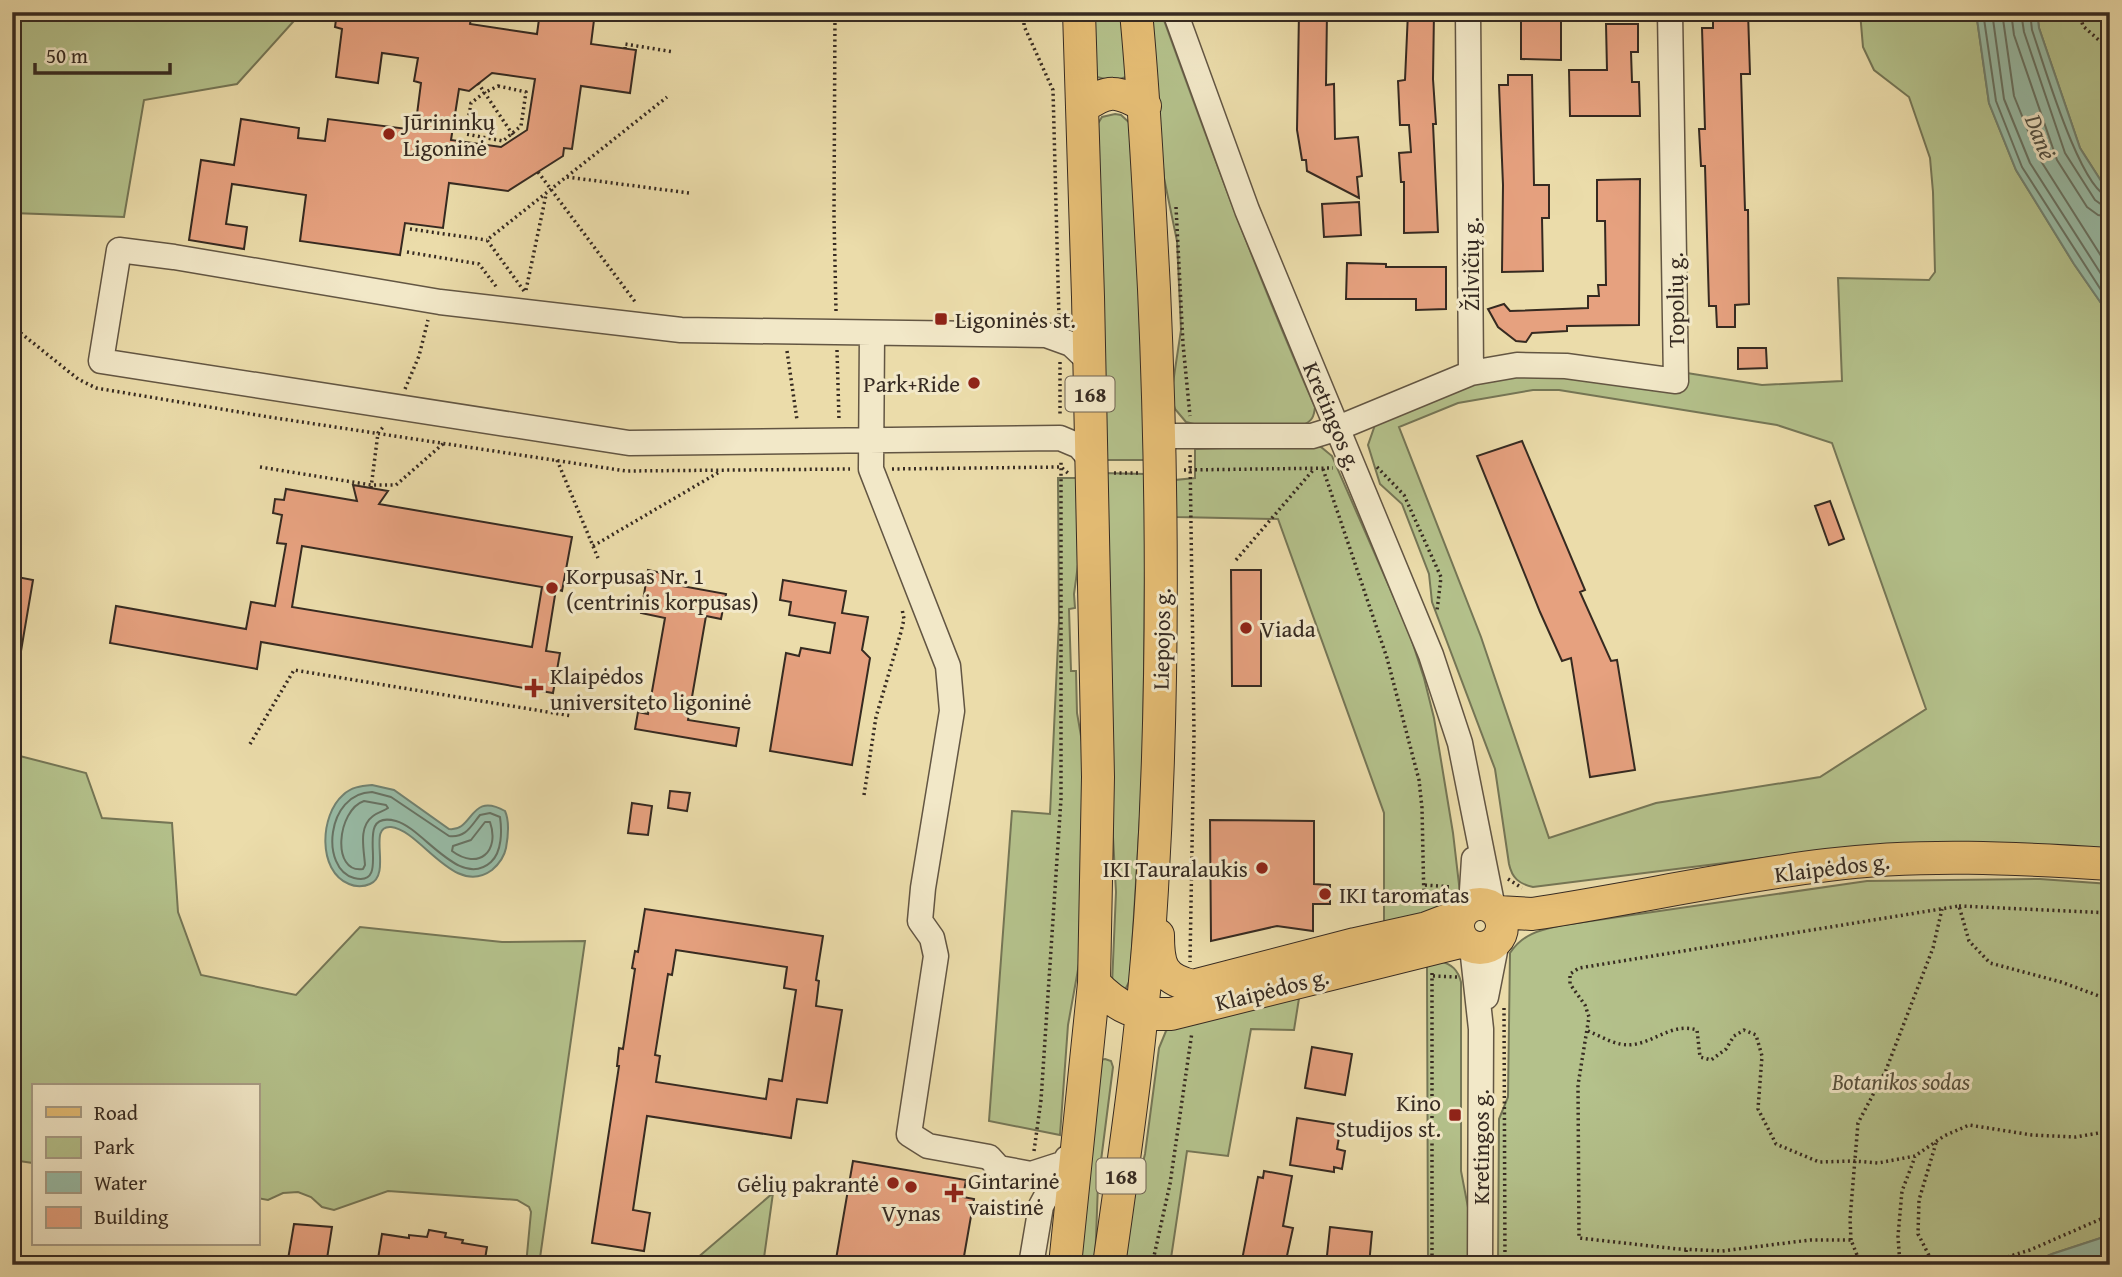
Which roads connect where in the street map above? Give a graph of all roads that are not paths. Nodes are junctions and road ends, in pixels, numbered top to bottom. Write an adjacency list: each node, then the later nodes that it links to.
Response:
1 (1079, 12): 7 (main road, 168)
2 (1136, 12): 6 (main road, Liepojos g. / 168)
3 (1175, 12): 14 (street, Kretingos g.)
4 (1468, 12): 12 (street, Žilvičių g.)
5 (1670, 12): 12 (street, Topolių g.)
6 (1145, 106): 7 (main road); 15 (main road, Liepojos g. / 168)
7 (1082, 108): 8 (main road, 168)
8 (1088, 297): 10 (street); 11 (main road, 168)
9 (872, 334): 10 (street); 17 (street); 17 (street)
10 (1055, 335): 11 (street)
11 (1089, 361): 13 (main road, 168)
12 (1471, 373): 14 (street)
13 (1090, 394): 16 (street); 18 (main road, 168)
14 (1338, 428): 15 (street); 19 (street, Kretingos g.)
15 (1176, 436): 23 (main road, Liepojos g. / 168)
16 (1060, 438): 17 (street); 18 (street)
17 (869, 439): 33 (street)
18 (1092, 466): 26 (main road, 168)
19 (1474, 823): 20 (street, Kretingos g.); 24 (street, Kretingos g.)
20 (1482, 856): 22 (street, Klaipėdos g.); 24 (street, Kretingos g.)
21 (2110, 864): 22 (main road, Klaipėdos g.)
22 (1544, 912): 24 (main road, Klaipėdos g.)
23 (1151, 914): 27 (main road, Liepojos g. / 168); 27 (main road)
24 (1481, 931): 25 (main road, Klaipėdos g.); 25 (street); 28 (street, Kretingos g.); 28 (street, Kretingos g.)
25 (1429, 938): 27 (main road, Klaipėdos g.)
26 (1094, 983): 27 (main road); 29 (main road, 168)
27 (1175, 1005): 30 (main road, Liepojos g. / 168); 31 (main road)
28 (1481, 1029): 38 (street, Kretingos g.)
29 (1088, 1054): 30 (main road); 32 (main road, 168)
30 (1136, 1062): 31 (main road, Liepojos g. / 168)
31 (1131, 1097): 37 (main road, Liepojos g. / 168)
32 (1070, 1152): 33 (street); 34 (street); 36 (main road, 168)
33 (1031, 1174): 34 (street)
34 (1041, 1206): 35 (street)
35 (1031, 1265)
36 (1065, 1265)
37 (1109, 1265)
38 (1480, 1265)

